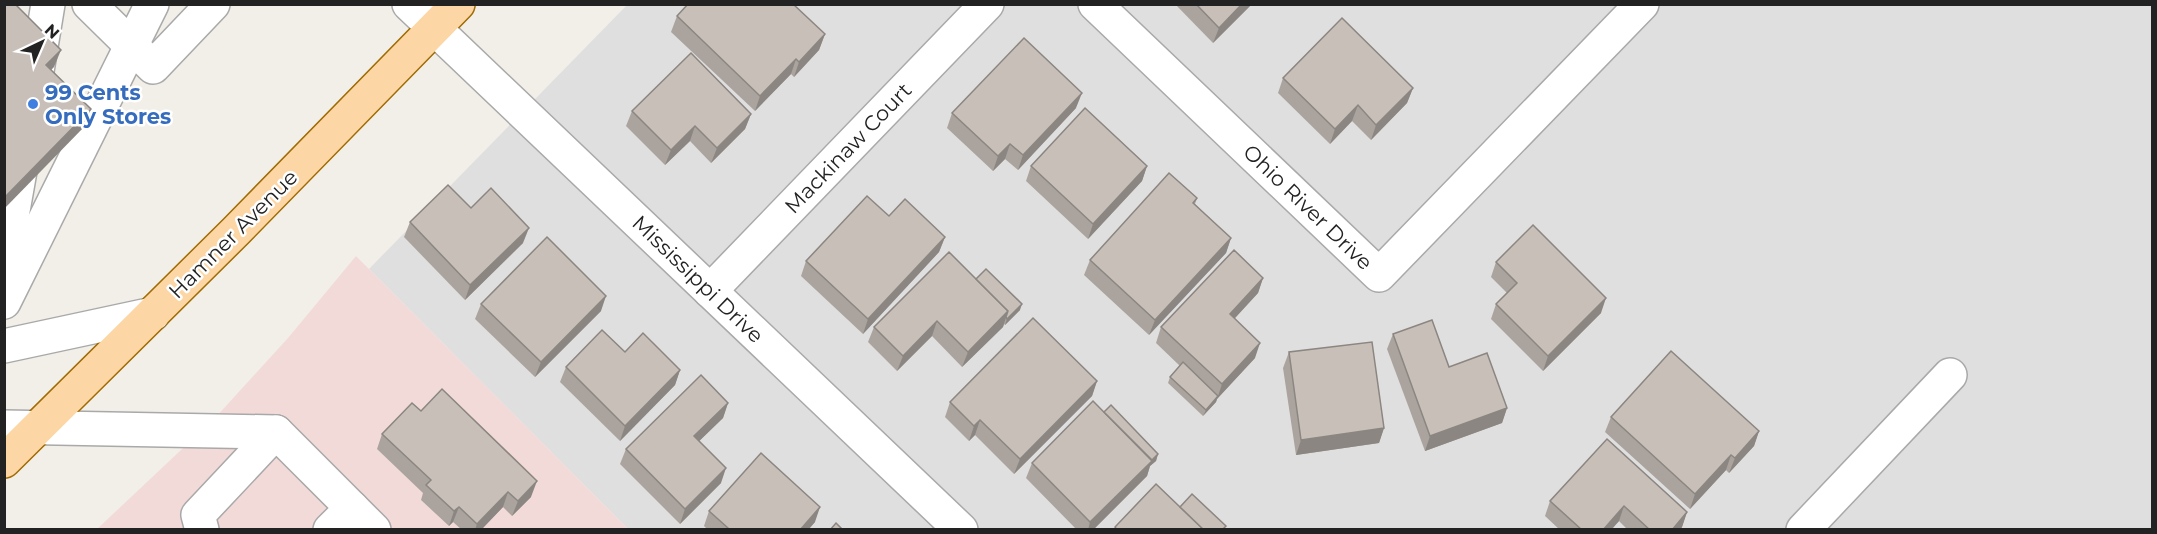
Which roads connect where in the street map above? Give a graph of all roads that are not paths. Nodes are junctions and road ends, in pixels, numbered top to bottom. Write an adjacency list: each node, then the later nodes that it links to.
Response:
1 (48, 4): 11 (street)
2 (89, 4): 4 (street)
3 (152, 4): 13 (street)
4 (213, 4)
5 (409, 4): 10 (street, Mississippi Drive)
6 (458, 4): 10 (main road, Hamner Avenue)
7 (987, 4): 12 (street, Mackinaw Court)
8 (1095, 4): 9 (street, Ohio River Drive)
9 (1642, 4)
10 (436, 28): 12 (street, Mississippi Drive); 14 (main road, Hamner Avenue)
11 (4, 262)
12 (710, 291): 22 (street, Mississippi Drive)
13 (4, 302)
14 (153, 314): 15 (street); 19 (main road, Hamner Avenue)
15 (4, 346)
16 (1950, 375): 23 (street)
17 (4, 427): 18 (street)
18 (276, 432): 20 (street); 21 (street)
19 (4, 461)
20 (352, 522)
21 (202, 530)
22 (961, 530)
23 (1803, 530)

